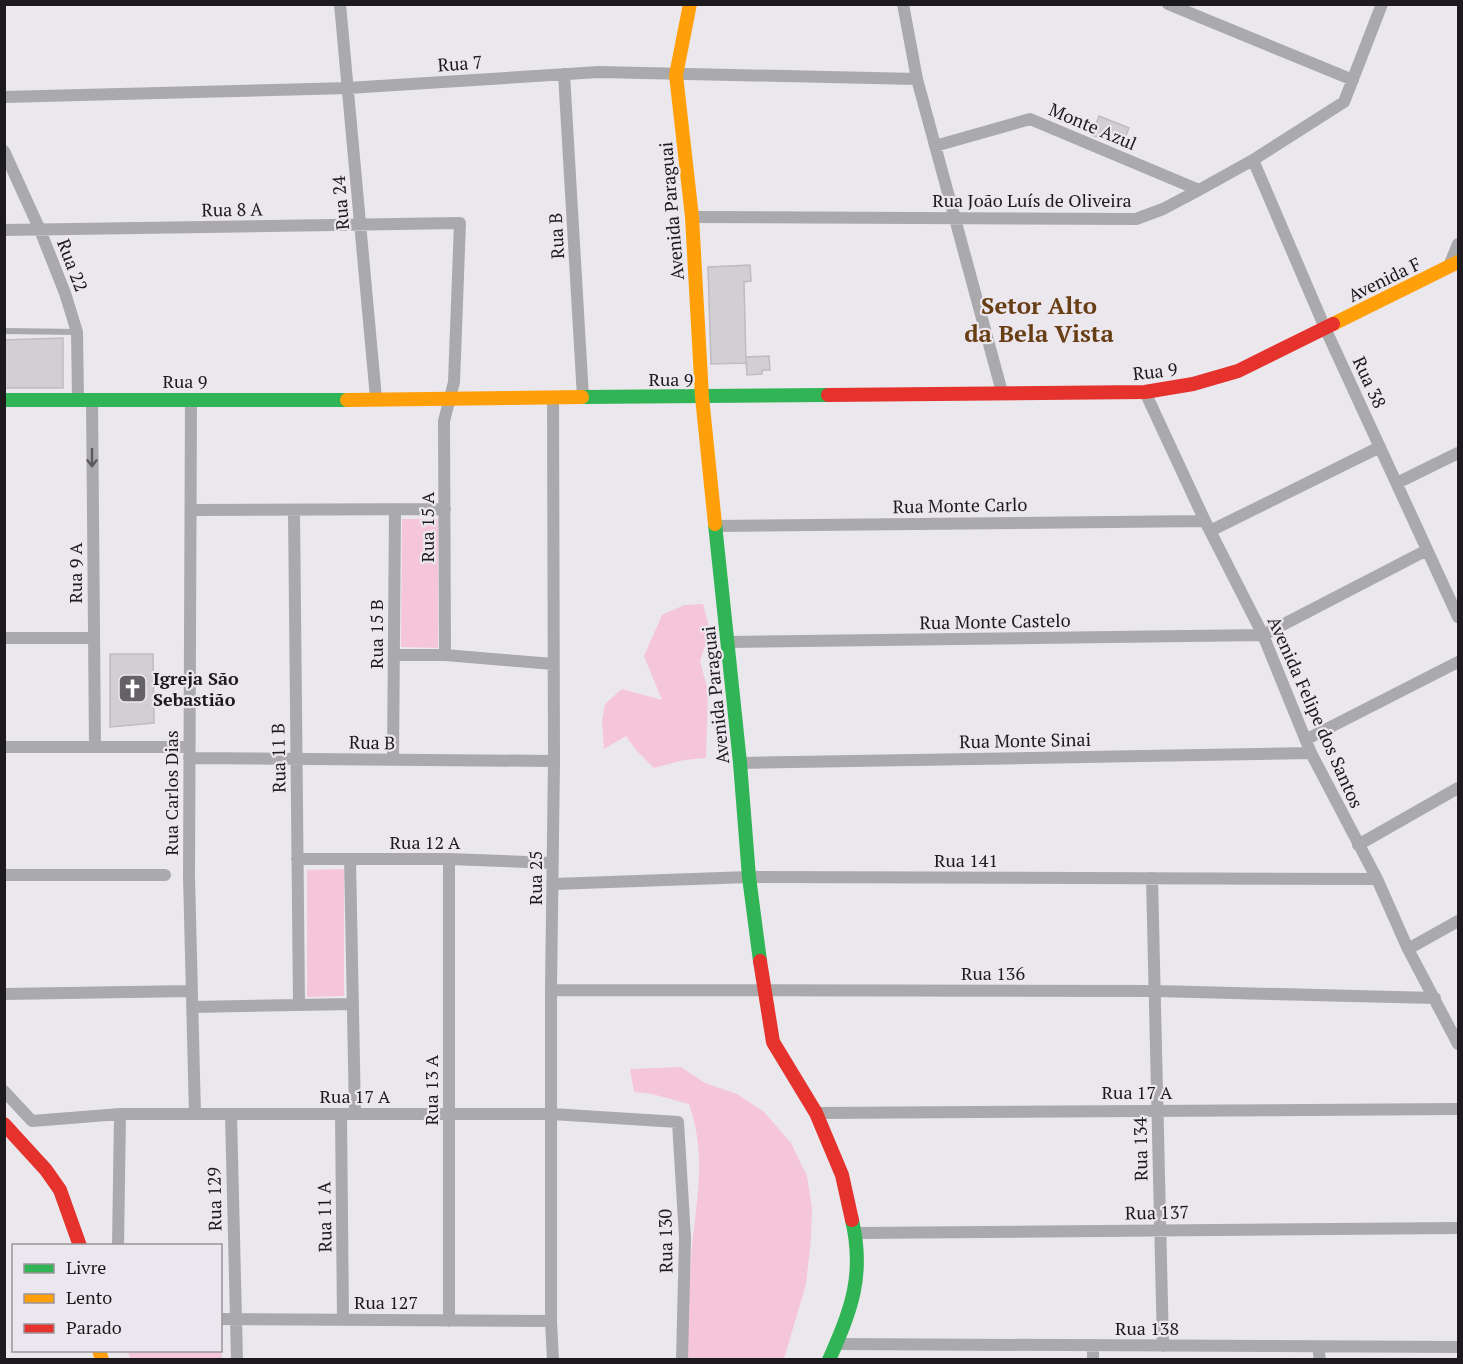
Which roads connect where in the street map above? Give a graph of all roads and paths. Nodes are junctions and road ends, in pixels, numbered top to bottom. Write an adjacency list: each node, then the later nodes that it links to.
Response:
1 (340, 4): 10 (street, Rua 24)
2 (690, 4): 7 (street, Avenida Paraguai)
3 (903, 4): 8 (street)
4 (1168, 4): 9 (street)
5 (1382, 4): 9 (street, Rua João Luís de Oliveira)
6 (564, 74): 7 (street, Rua 7); 10 (street, Rua 7); 30 (street, Rua B)
7 (676, 75): 8 (street, Rua 7); 16 (street, Avenida Paraguai)
8 (917, 79): 12 (street)
9 (1353, 80): 14 (street, Rua João Luís de Oliveira)
10 (348, 88): 11 (street, Rua 7); 19 (street, Rua 24)
11 (4, 97)
12 (935, 146): 15 (street, Monte Azul); 17 (street)
13 (4, 151): 21 (street, Rua 22)
14 (1253, 160): 15 (street, Rua João Luís de Oliveira); 24 (street, Rua 38)
15 (1199, 190): 17 (street, Rua João Luís de Oliveira)
16 (692, 218): 17 (street, Rua João Luís de Oliveira); 31 (street, Avenida Paraguai)
17 (955, 218): 27 (street)
18 (460, 223): 19 (street, Rua 8 A); 36 (street, Rua 15 A)
19 (360, 225): 21 (street, Rua 8 A); 32 (street, Rua 24)
20 (4, 230): 21 (street, Rua 8 A)
21 (40, 230): 26 (street, Rua 22)
22 (1458, 244): 23 (street)
23 (1454, 264): 24 (street, Avenida F)
24 (1325, 328): 28 (street, Rua 9); 37 (street, Rua 38)
25 (4, 331): 26 (lane)
26 (76, 332): 33 (street, Rua 22)
27 (1002, 392): 28 (street, Rua 9); 31 (street, Rua 9)
28 (1145, 392): 45 (street, Avenida Felipe dos Santos)
29 (553, 397): 30 (street, Rua 9); 36 (street, Rua 9); 55 (street, Rua 25)
30 (583, 397): 31 (street, Rua 9)
31 (702, 397): 44 (street, Avenida Paraguai)
32 (375, 398): 34 (street, Rua 9); 36 (street, Rua 9)
33 (85, 399): 34 (street, Rua 9); 35 (street, Rua 9); 50 (street, Rua 9 A, one-way to 50)
34 (191, 399): 42 (street, Rua Carlos Dias)
35 (4, 400)
36 (450, 400): 41 (street, Rua 15 A)
37 (1380, 447): 39 (street, Rua 38); 45 (street, Rua Monte Carlo)
38 (1458, 453): 39 (street)
39 (1397, 483): 46 (street, Rua 38)
40 (395, 509): 41 (street); 43 (street); 52 (street, Rua 15 B)
41 (445, 509): 53 (street, Rua 15 A)
42 (190, 510): 43 (street); 59 (street, Rua Carlos Dias)
43 (294, 510): 61 (street, Rua 11 B)
44 (715, 526): 45 (street, Rua Monte Carlo); 51 (street, Avenida Paraguai)
45 (1208, 526): 48 (street, Avenida Felipe dos Santos)
46 (1427, 550): 47 (street, Rua 38); 48 (street)
47 (1458, 617)
48 (1263, 635): 51 (street, Rua Monte Castelo); 56 (street, Avenida Felipe dos Santos)
49 (4, 638): 50 (street)
50 (94, 638): 58 (street, Rua 9 A)
51 (728, 642): 64 (street, Avenida Paraguai)
52 (394, 655): 53 (street); 62 (street, Rua 15 B)
53 (445, 655): 55 (street)
54 (1458, 662): 56 (street)
55 (553, 664): 63 (street, Rua 25)
56 (1307, 739): 60 (street, Avenida Felipe dos Santos)
57 (4, 747): 58 (street, Rua B)
58 (95, 747): 59 (street, Rua B)
59 (189, 752): 61 (street, Rua B); 80 (street, Rua Carlos Dias)
60 (1311, 753): 64 (street, Rua Monte Sinai); 66 (street, Avenida Felipe dos Santos)
61 (296, 759): 62 (street, Rua B); 67 (street, Rua 11 B)
62 (393, 760): 63 (street, Rua B)
63 (554, 761): 70 (street, Rua 25)
64 (740, 764): 73 (street, Avenida Paraguai)
65 (1458, 788): 66 (street)
66 (1358, 845): 75 (street, Avenida Felipe dos Santos)
67 (297, 859): 68 (street, Rua 12 A); 86 (street, Rua 11 B)
68 (350, 859): 69 (street, Rua 12 A); 85 (street)
69 (449, 859): 70 (street, Rua 12 A); 92 (street, Rua 13 A)
70 (553, 862): 76 (street, Rua 25)
71 (4, 875): 72 (street)
72 (165, 875)
73 (749, 877): 74 (street, Rua 141); 76 (street, Rua 141); 81 (street, Avenida Paraguai)
74 (1152, 878): 75 (street, Rua 141); 82 (street, Rua 134)
75 (1377, 879): 78 (street, Avenida Felipe dos Santos)
76 (554, 885): 79 (street, Rua 25)
77 (1458, 921): 78 (street)
78 (1408, 949): 84 (street, Avenida Felipe dos Santos)
79 (551, 990): 81 (street, Rua 136); 99 (street, Rua 25)
80 (191, 991): 83 (street); 87 (street, Rua Carlos Dias)
81 (764, 991): 82 (street, Rua 136); 93 (street, Avenida Paraguai)
82 (1155, 991): 84 (street, Rua 136); 91 (street, Rua 134)
83 (4, 994)
84 (1435, 998): 88 (street, Avenida Felipe dos Santos)
85 (353, 1004): 86 (street); 98 (street)
86 (299, 1005): 87 (street)
87 (192, 1007): 95 (street, Rua Carlos Dias)
88 (1458, 1044)
89 (4, 1091): 94 (street, Rua 17 A)
90 (1458, 1109): 91 (street, Rua 17 A)
91 (1157, 1110): 93 (street, Rua 17 A); 103 (street, Rua 134)
92 (449, 1113): 98 (street, Rua 17 A); 99 (street, Rua 17 A); 110 (street, Rua 13 A)
93 (816, 1113): 104 (street, Avenida Paraguai)
94 (120, 1114): 95 (street, Rua 17 A); 106 (street)
95 (195, 1114): 96 (street, Rua 17 A)
96 (231, 1114): 97 (street, Rua 17 A); 108 (street, Rua 129)
97 (341, 1114): 98 (street, Rua 17 A); 109 (street, Rua 11 A)
98 (355, 1114)
99 (552, 1114): 100 (street, Rua 17 A); 111 (street, Rua 25)
100 (678, 1122): 119 (street, Rua 130)
101 (4, 1124): 105 (street)
102 (1458, 1228): 103 (street, Rua 137)
103 (1160, 1230): 104 (street, Rua 137); 114 (street, Rua 134)
104 (855, 1233): 112 (street, Avenida Paraguai)
105 (80, 1244)
106 (118, 1244)
107 (222, 1319): 108 (street, Rua 127)
108 (234, 1319): 109 (street, Rua 127); 117 (street, Rua 129)
109 (343, 1320): 110 (street, Rua 127)
110 (449, 1321): 111 (street, Rua 127)
111 (551, 1321): 118 (street, Rua 25)
112 (836, 1344): 113 (street, Rua 138); 120 (street, Avenida Paraguai)
113 (1093, 1346): 114 (street, Rua 138); 121 (street)
114 (1163, 1346): 116 (street, Rua 138)
115 (1458, 1347): 116 (street, Rua 138)
116 (1319, 1353)
117 (237, 1359)
118 (553, 1359)
119 (682, 1359)
120 (829, 1359)
121 (1093, 1359)

